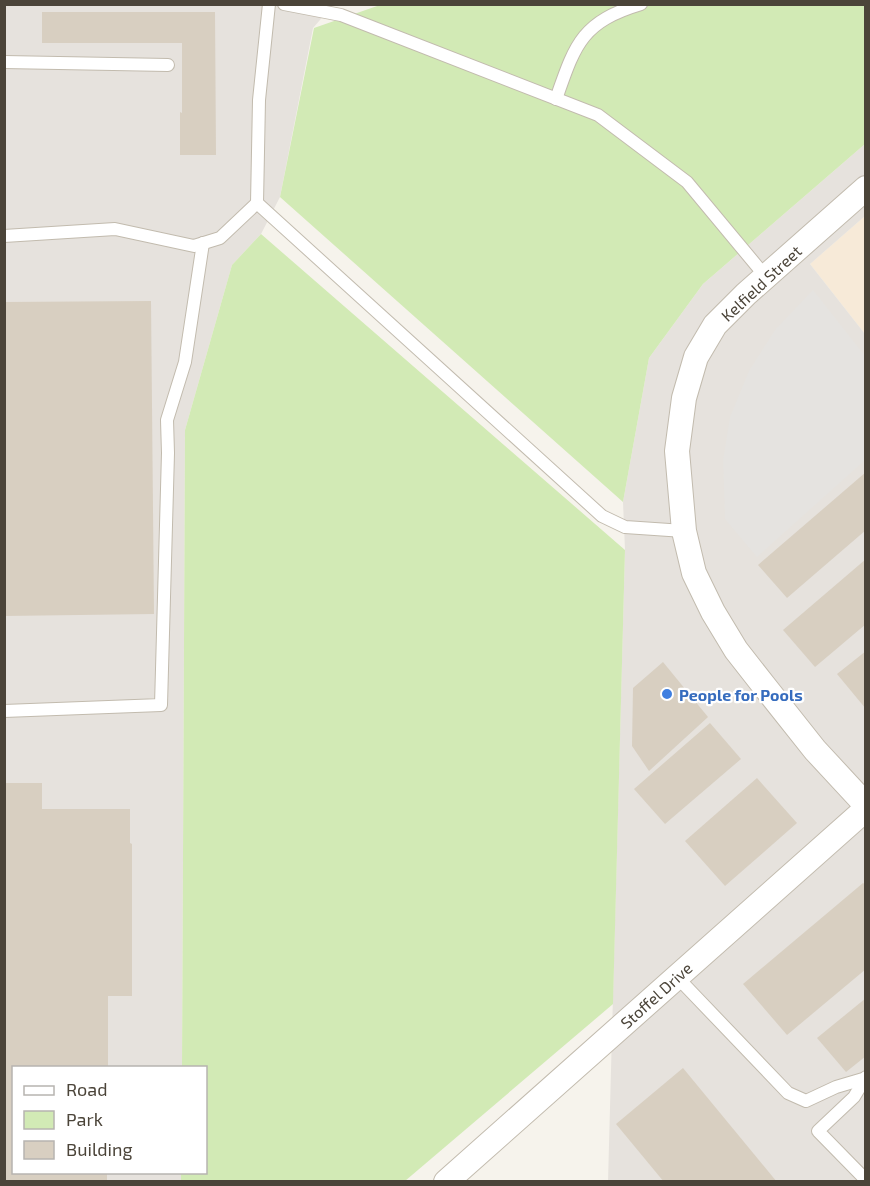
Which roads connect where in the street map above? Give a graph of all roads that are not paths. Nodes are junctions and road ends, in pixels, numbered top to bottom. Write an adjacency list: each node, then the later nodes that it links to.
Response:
1 (269, 4): 9 (lane)
2 (284, 4): 7 (lane)
3 (641, 4): 4 (lane)
4 (616, 9): 7 (lane)
5 (4, 62): 6 (lane)
6 (168, 66)
7 (556, 99): 12 (lane)
8 (866, 188): 12 (street, Kelfield Street)
9 (257, 203): 11 (lane); 13 (lane)
10 (4, 236): 11 (lane)
11 (203, 243): 14 (lane)
12 (766, 277): 13 (street, Kelfield Street)
13 (684, 531): 15 (street, Kelfield Street)
14 (4, 711)
15 (866, 807): 16 (street, Stoffel Drive)
16 (677, 976): 17 (lane); 19 (street, Stoffel Drive)
17 (864, 1078): 18 (lane)
18 (866, 1180)
19 (446, 1182)

